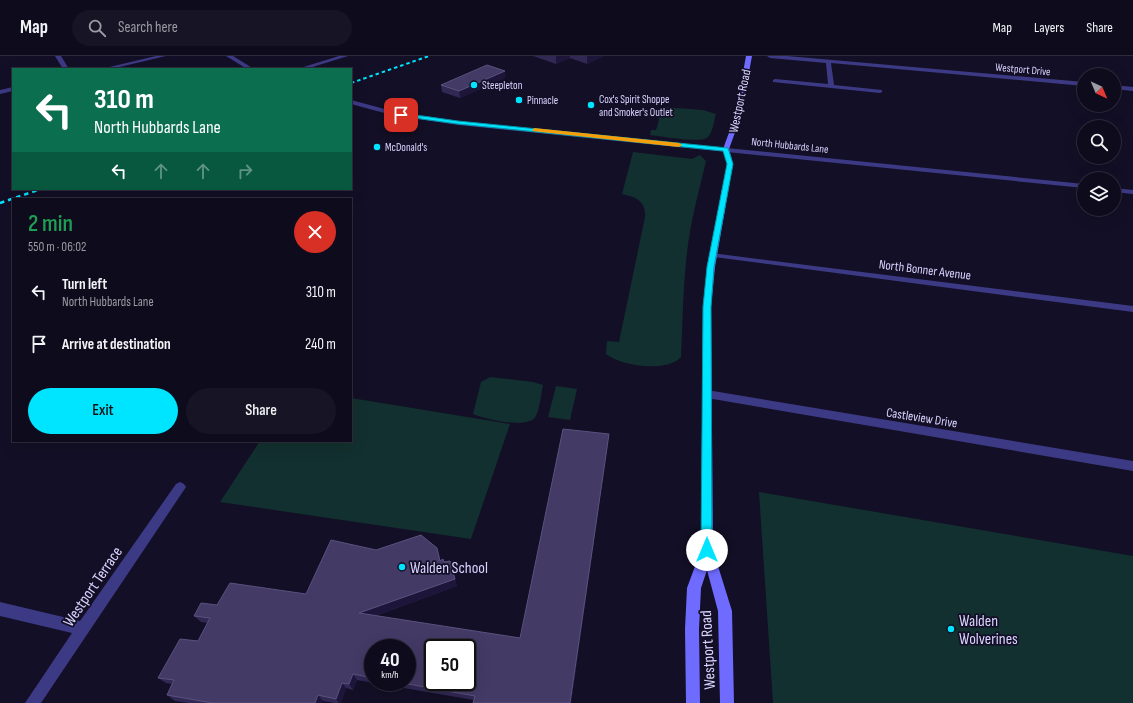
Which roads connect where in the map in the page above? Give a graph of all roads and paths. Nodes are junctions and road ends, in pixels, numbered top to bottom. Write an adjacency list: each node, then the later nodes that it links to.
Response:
1 (58, 56): 8 (street)
2 (163, 56): 9 (street)
3 (229, 56): 10 (street)
4 (345, 56): 11 (street)
5 (749, 56): 21 (main road, Westport Road)
6 (770, 56): 7 (street, Westport Drive)
7 (828, 61): 13 (street, Westport Drive); 14 (street)
8 (65, 68)
9 (109, 68)
10 (248, 68)
11 (303, 68)
12 (776, 81): 14 (street)
13 (1077, 83)
14 (831, 86): 18 (street)
15 (1121, 88): 17 (street)
16 (12, 89): 19 (street)
17 (1133, 89)
18 (880, 91)
19 (0, 92)
20 (352, 102): 21 (street, North Hubbards Lane)
21 (726, 149): 22 (street, North Hubbards Lane); 25 (main road, Westport Road)
22 (1077, 185)
23 (1121, 191): 24 (street)
24 (1133, 192)
25 (714, 255): 26 (street, North Bonner Avenue); 27 (main road, Westport Road)
26 (1133, 309)
27 (707, 394): 28 (street, Castleview Drive); 30 (main road, Westport Road)
28 (1133, 466)
29 (180, 487): 32 (street, Westport Terrace)
30 (707, 550): 34 (main road, Westport Road); 35 (main road, Westport Road)
31 (0, 609): 32 (street)
32 (84, 628): 33 (street, Westport Terrace)
33 (32, 703)
34 (692, 703)
35 (727, 703)

